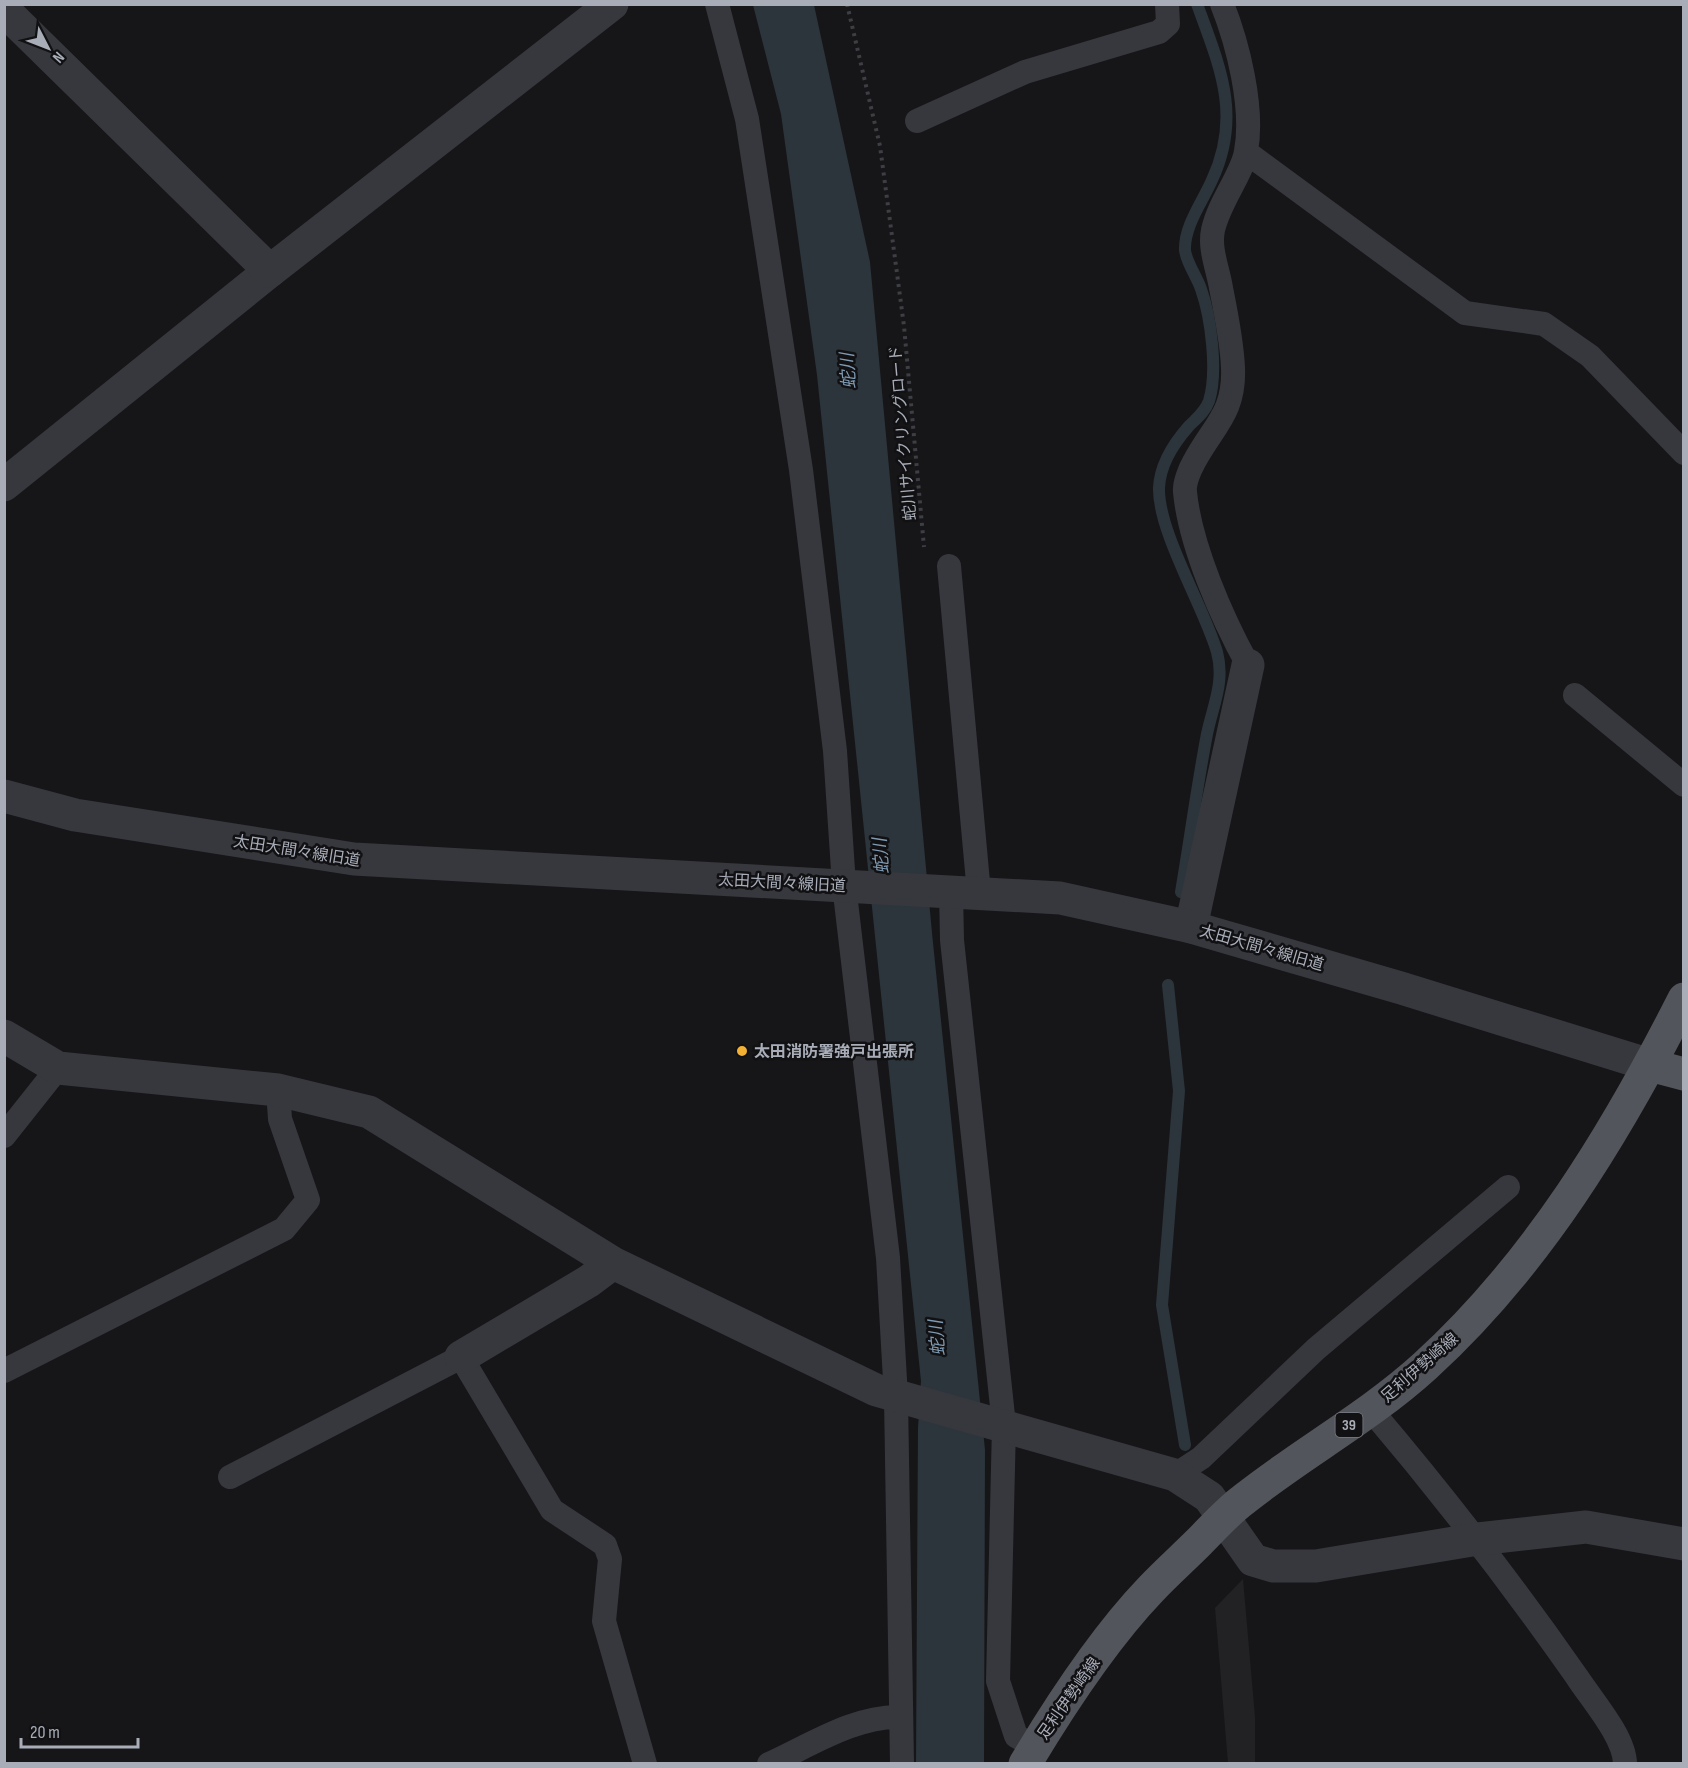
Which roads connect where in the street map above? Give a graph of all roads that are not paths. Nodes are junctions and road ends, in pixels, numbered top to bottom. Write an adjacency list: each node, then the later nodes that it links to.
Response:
1 (612, 4): 8 (street)
2 (717, 4): 16 (lane)
3 (1167, 4): 6 (lane)
4 (1222, 4): 7 (lane)
5 (4, 10): 8 (street)
6 (917, 121)
7 (1246, 152): 9 (lane); 12 (lane)
8 (270, 271): 10 (street)
9 (1683, 453)
10 (4, 485)
11 (949, 566): 17 (lane)
12 (1248, 665): 18 (street)
13 (1575, 695): 14 (lane)
14 (1683, 785)
15 (4, 796): 16 (street, 太田大間々線旧道)
16 (849, 886): 17 (street, 太田大間々線旧道); 30 (lane)
17 (957, 892): 18 (street, 太田大間々線旧道); 32 (lane)
18 (1191, 927): 21 (street, 太田大間々線旧道)
19 (1683, 999): 21 (main road, 足利伊勢崎線 / 39)
20 (4, 1036): 22 (street)
21 (1650, 1065): 23 (main road); 31 (main road, 足利伊勢崎線 / 39)
22 (58, 1068): 24 (street); 25 (lane)
23 (1683, 1074)
24 (278, 1090): 27 (street); 29 (lane)
25 (4, 1136)
26 (1508, 1186): 33 (lane)
27 (613, 1263): 28 (street); 30 (street)
28 (461, 1357): 34 (lane); 40 (lane)
29 (4, 1371)
30 (903, 1399): 32 (street); 38 (lane)
31 (1371, 1410): 35 (main road, 足利伊勢崎線 / 39); 36 (lane)
32 (997, 1423): 33 (street); 39 (lane)
33 (1175, 1475): 35 (street)
34 (230, 1477)
35 (1225, 1517): 36 (street); 39 (main road, 足利伊勢崎線 / 39)
36 (1478, 1539): 37 (street); 43 (lane)
37 (1683, 1544)
38 (901, 1717): 41 (lane); 42 (lane)
39 (1030, 1755)
40 (645, 1764)
41 (769, 1764)
42 (902, 1764)
43 (1625, 1764)

